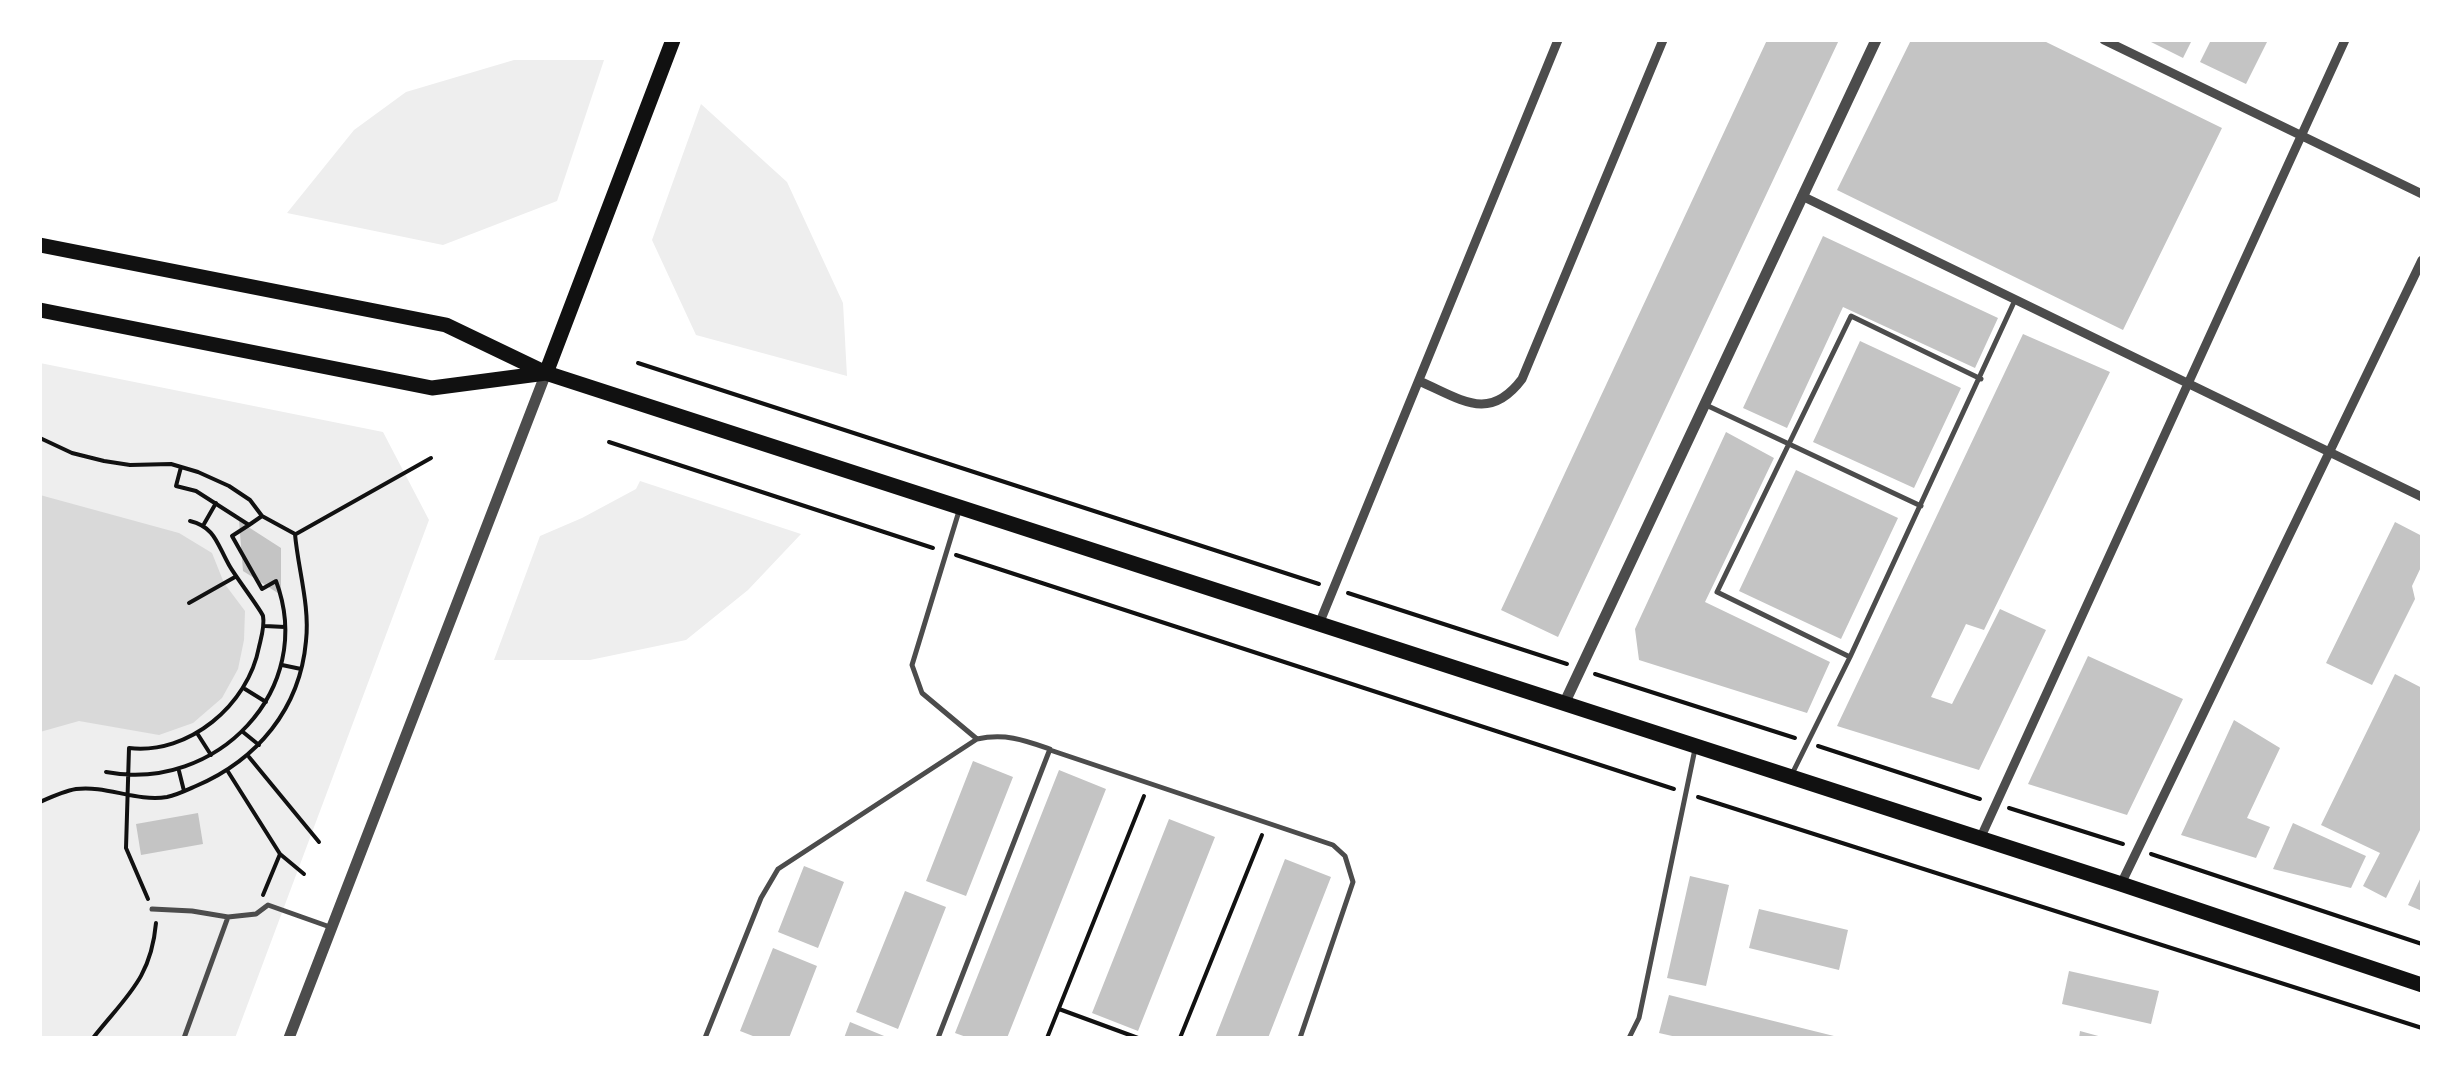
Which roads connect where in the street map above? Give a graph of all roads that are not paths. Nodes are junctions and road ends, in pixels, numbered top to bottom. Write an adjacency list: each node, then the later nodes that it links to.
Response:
1 (673, 40): 14 (main road)
2 (1558, 40): 16 (street)
3 (1663, 40): 16 (street)
4 (1876, 40): 9 (street)
5 (2104, 40): 7 (street)
6 (2345, 40): 7 (street)
7 (2302, 136): 8 (street); 17 (street)
8 (2422, 194)
9 (1802, 196): 12 (street); 18 (street)
10 (40, 245): 14 (main road)
11 (2422, 260): 20 (street)
12 (2015, 300): 15 (lane); 17 (street)
13 (40, 310): 14 (main road)
14 (546, 373): 23 (main road); 35 (street)
15 (1981, 378): 19 (lane); 22 (lane)
16 (1419, 380): 24 (street)
17 (2188, 384): 20 (street); 31 (street)
18 (1704, 404): 19 (lane); 26 (street)
19 (1789, 444): 22 (lane); 25 (lane)
20 (2329, 452): 21 (street); 32 (street)
21 (2422, 498)
22 (1921, 506): 25 (lane)
23 (960, 508): 24 (main road); 27 (lane)
24 (1319, 624): 26 (main road)
25 (1850, 656): 30 (lane)
26 (1564, 704): 28 (main road)
27 (977, 739): 29 (lane); 39 (lane)
28 (1696, 746): 30 (main road); 42 (lane)
29 (1050, 750): 40 (lane); 41 (lane)
30 (1790, 777): 31 (main road)
31 (1980, 839): 32 (main road)
32 (2121, 884): 36 (main road)
33 (152, 909): 34 (lane)
34 (228, 917): 35 (lane); 37 (lane)
35 (330, 927): 38 (street)
36 (2422, 985)
37 (184, 1038)
38 (289, 1038)
39 (706, 1038)
40 (938, 1038)
41 (1300, 1038)
42 (1629, 1038)

